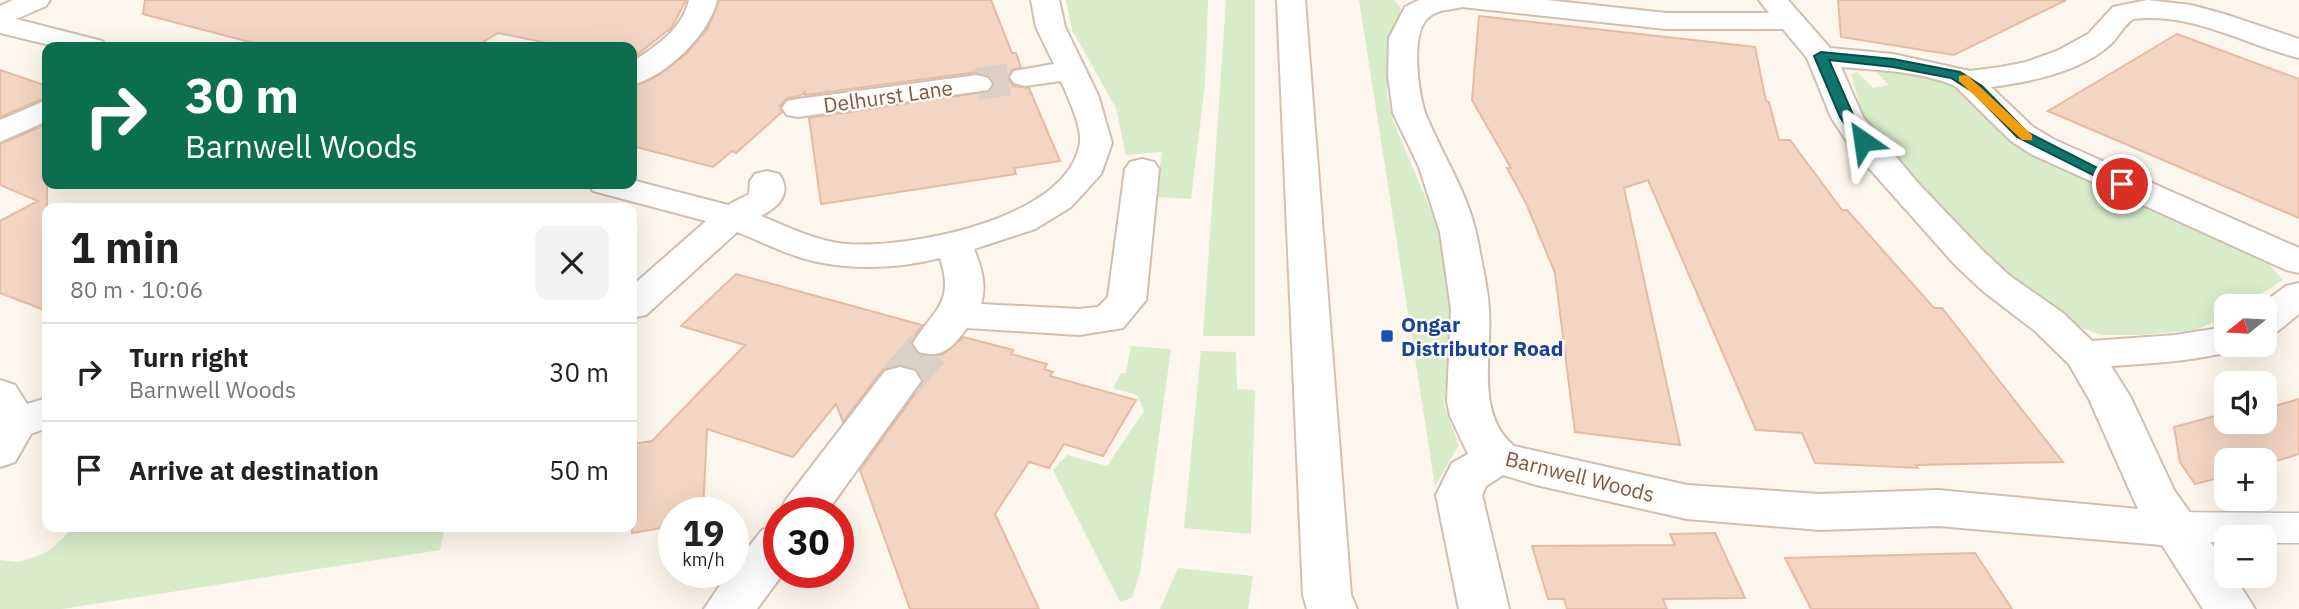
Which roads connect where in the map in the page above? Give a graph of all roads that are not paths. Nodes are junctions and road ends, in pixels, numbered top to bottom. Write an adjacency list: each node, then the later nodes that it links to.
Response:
1 (36, 0): 8 (street)
2 (703, 0): 14 (street)
3 (1045, 0): 13 (street)
4 (1291, 0): 40 (street)
5 (1469, 0): 7 (street)
6 (1431, 2): 35 (street, Barnwell Woods)
7 (1783, 10): 12 (street)
8 (0, 16)
9 (0, 24): 10 (street)
10 (72, 42)
11 (2299, 49): 16 (street)
12 (1821, 56): 16 (street); 33 (street)
13 (1072, 70): 15 (street); 25 (street)
14 (637, 72)
15 (1025, 77)
16 (1966, 80): 26 (street)
17 (978, 84): 18 (street, Delhurst Lane)
18 (798, 108)
19 (42, 111): 20 (street)
20 (0, 132)
21 (1142, 169): 30 (street)
22 (767, 181): 24 (street)
23 (624, 189): 24 (street)
24 (731, 218): 25 (street); 28 (street)
25 (954, 245): 30 (street)
26 (2299, 262)
27 (2299, 295): 29 (street)
28 (637, 302)
29 (2277, 311)
30 (958, 315): 32 (street)
31 (2214, 342): 33 (street)
32 (933, 343)
33 (2084, 355): 37 (street)
34 (900, 381): 36 (street)
35 (1498, 457): 37 (street, Barnwell Woods); 42 (street)
36 (813, 497)
37 (2172, 527): 38 (lane); 43 (street)
38 (2299, 528)
39 (763, 564): 41 (street)
40 (1328, 604)
41 (729, 609)
42 (1484, 609)
43 (2230, 609)

